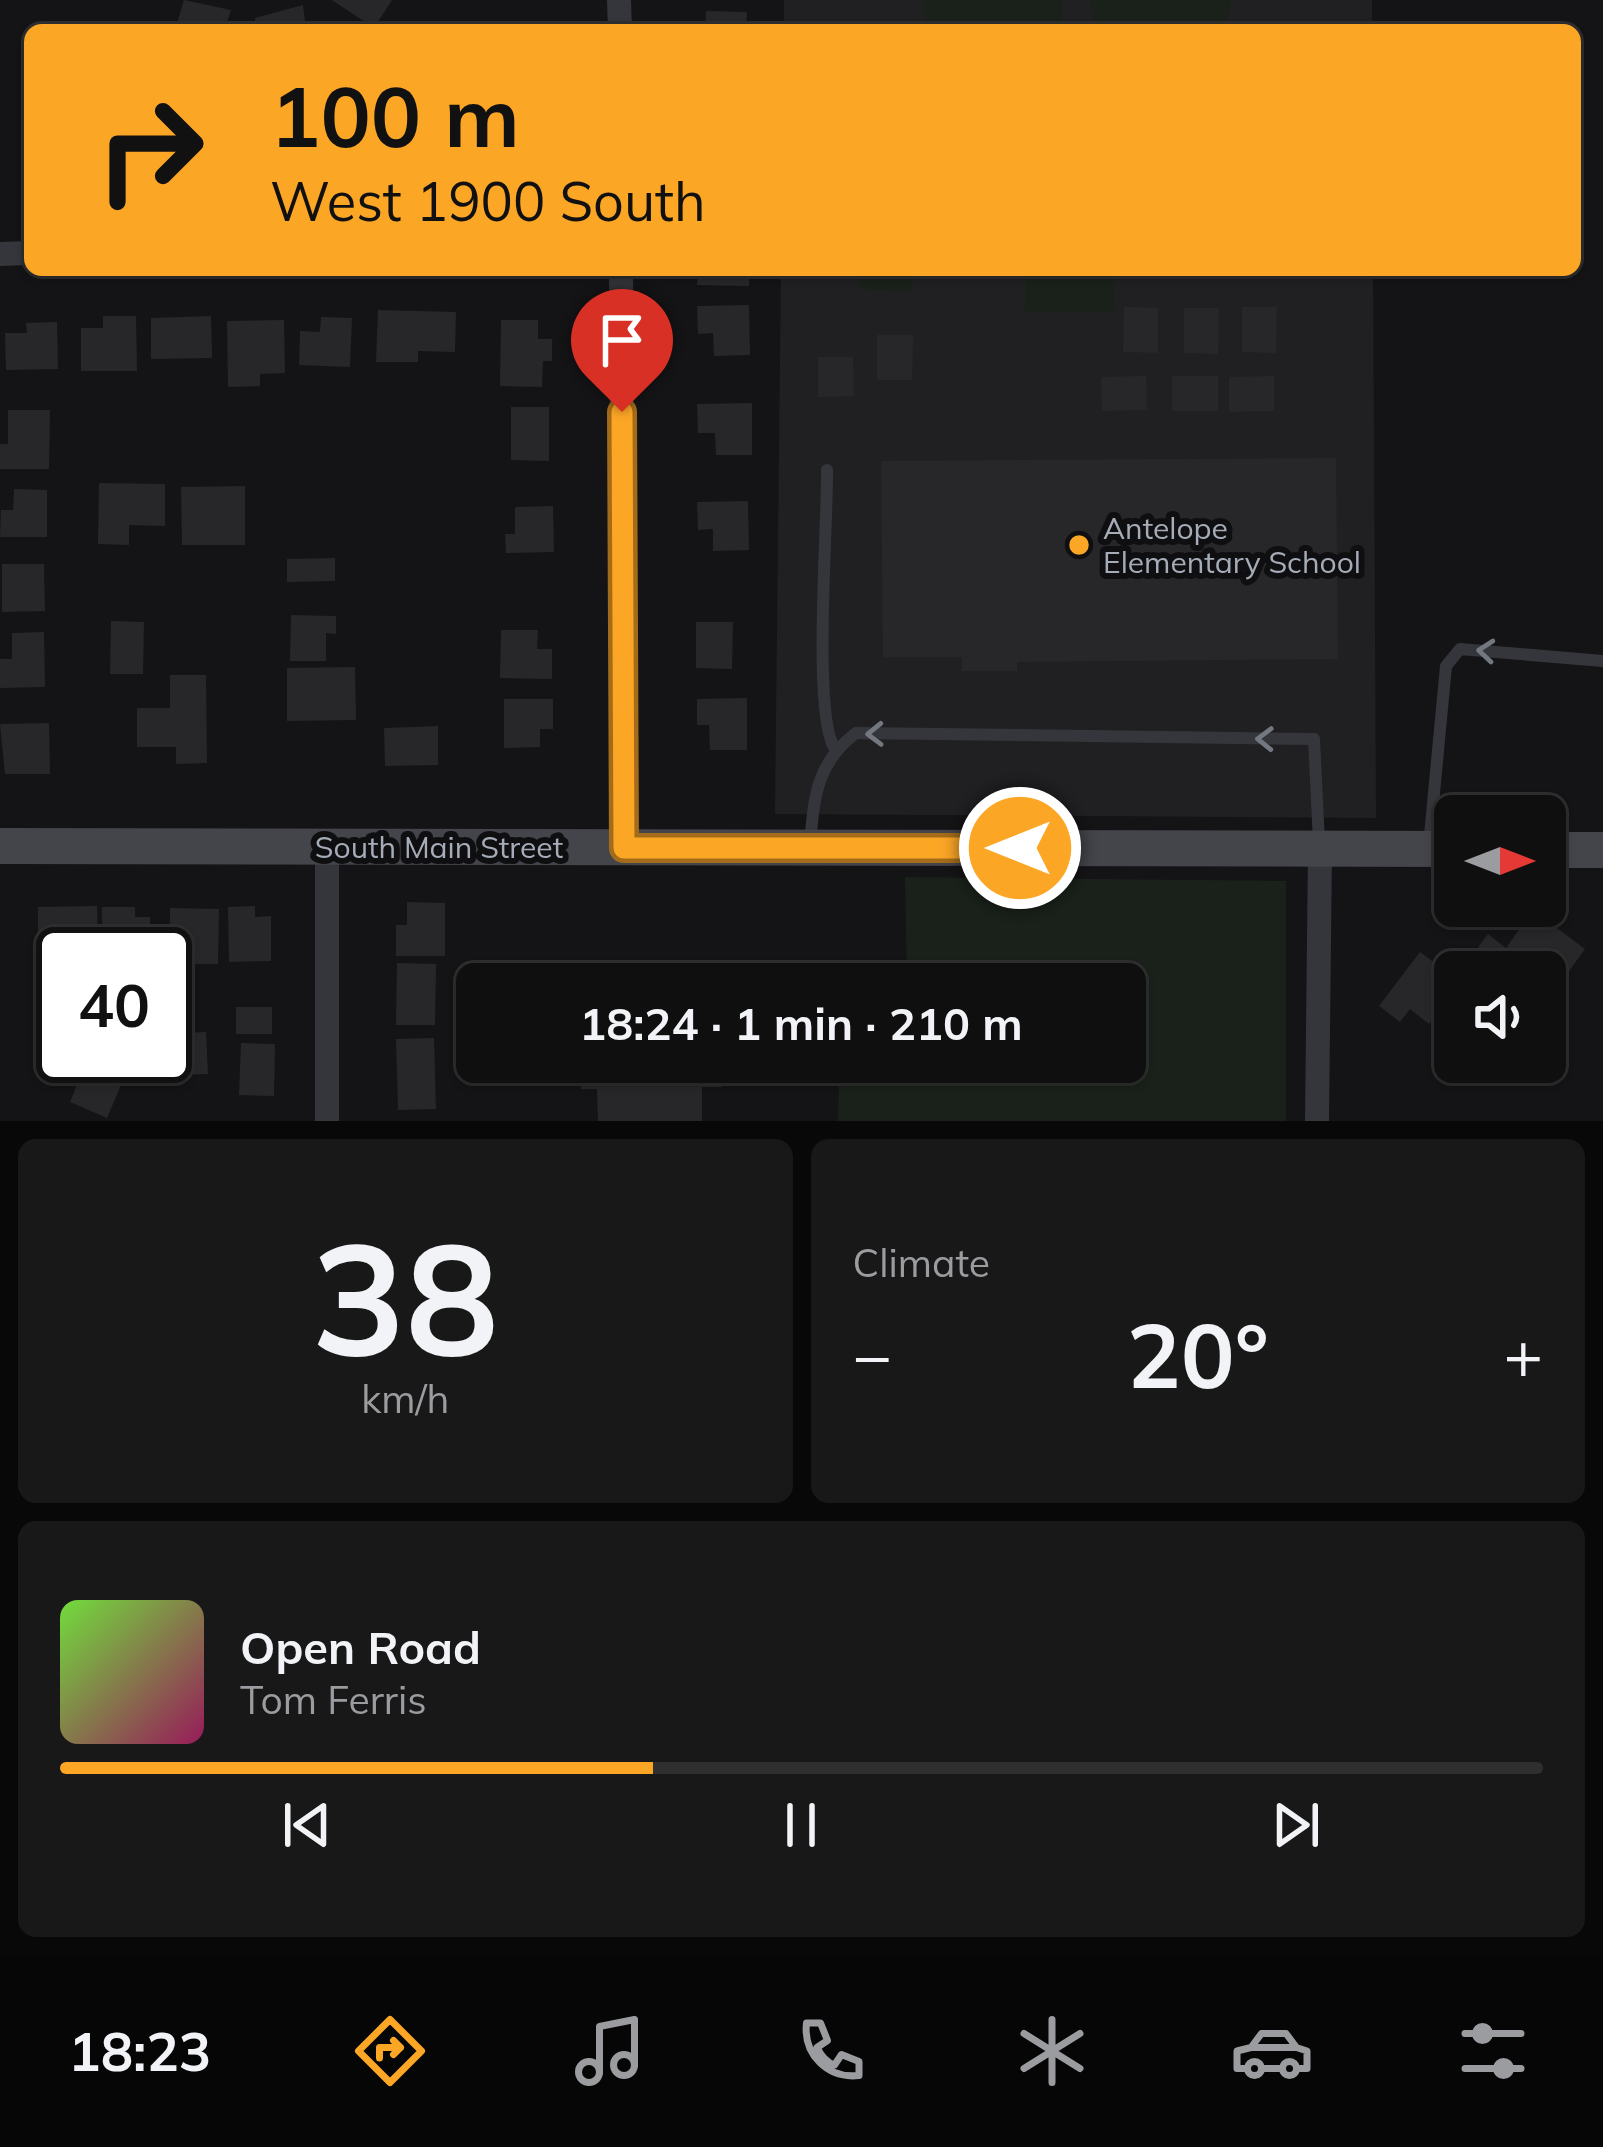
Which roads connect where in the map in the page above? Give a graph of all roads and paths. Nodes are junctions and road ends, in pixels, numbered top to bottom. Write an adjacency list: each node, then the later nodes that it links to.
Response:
1 (621, 276): 8 (street)
2 (827, 470): 4 (lane)
3 (1603, 661): 5 (lane, one-way to 5)
4 (835, 748): 9 (lane); 10 (lane, one-way to 4)
5 (1443, 795)
6 (0, 846): 7 (street, South Main Street)
7 (328, 846): 8 (street, South Main Street); 14 (street)
8 (624, 848): 9 (street, South Main Street)
9 (809, 848): 10 (street, South Main Street)
10 (1320, 849): 11 (street, South Main Street); 15 (street)
11 (1434, 849)
12 (1566, 850): 13 (street)
13 (1603, 850)
14 (328, 1121)
15 (1317, 1121)

